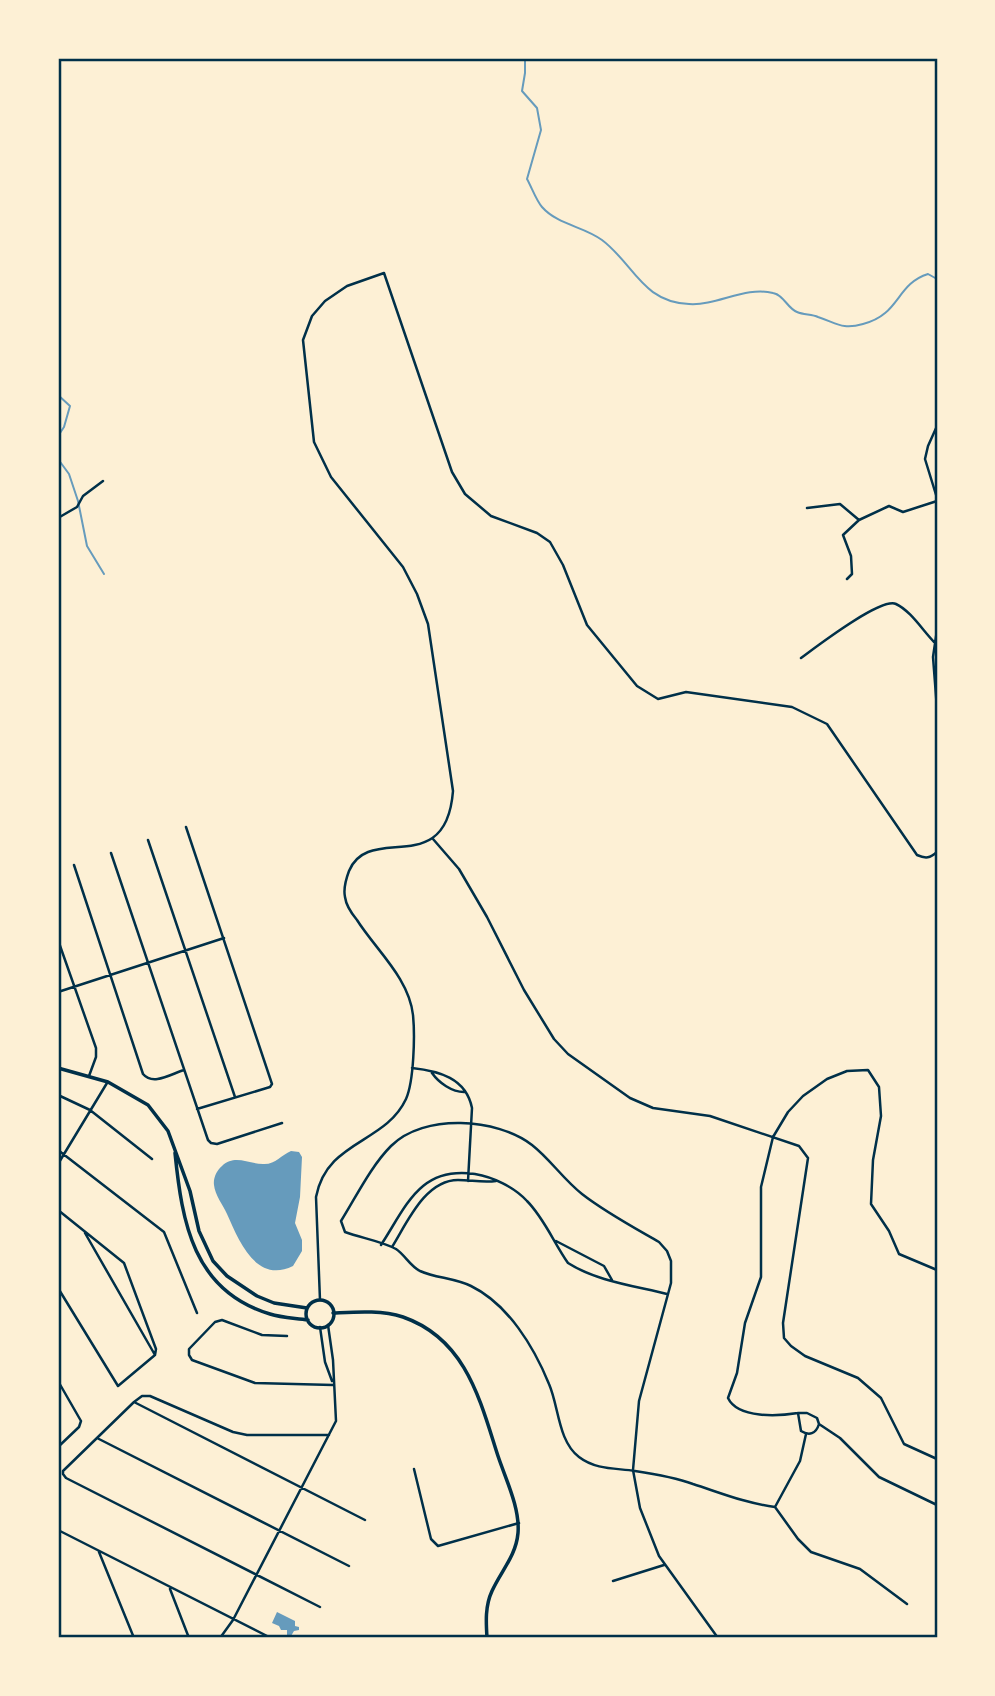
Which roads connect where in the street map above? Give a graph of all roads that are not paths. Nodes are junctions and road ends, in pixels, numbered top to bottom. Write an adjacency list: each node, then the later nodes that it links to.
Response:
1 (937, 426): 3 (street)
2 (103, 481): 5 (street)
3 (937, 499): 6 (street)
4 (807, 508): 6 (street)
5 (58, 518)
6 (859, 520): 7 (street)
7 (847, 579)
8 (937, 630): 9 (street)
9 (934, 643): 10 (street); 11 (street)
10 (801, 658)
11 (937, 709)
12 (186, 827): 18 (street)
13 (433, 839): 15 (street); 26 (street); 38 (street)
14 (149, 840): 20 (street)
15 (937, 852)
16 (111, 853): 21 (street)
17 (74, 865): 22 (street)
18 (224, 938): 20 (street); 33 (street)
19 (58, 940): 23 (street)
20 (186, 950): 21 (street); 33 (street)
21 (148, 963): 22 (street); 27 (street)
22 (111, 975): 23 (street); 27 (street)
23 (74, 987): 24 (street); 29 (street)
24 (58, 992)
25 (58, 1068): 29 (street)
26 (412, 1068): 28 (street); 56 (street)
27 (184, 1070): 34 (street)
28 (432, 1073): 31 (street); 31 (street)
29 (89, 1076): 30 (street)
30 (108, 1082): 35 (street); 39 (street)
31 (466, 1091): 37 (street)
32 (58, 1095): 35 (street)
33 (235, 1097): 34 (street)
34 (197, 1109): 36 (street)
35 (90, 1110): 41 (street); 42 (street)
36 (282, 1123)
37 (471, 1125): 44 (street); 50 (street); 55 (street)
38 (773, 1137): 52 (street); 68 (street); 74 (street)
39 (174, 1148): 57 (street); 60 (street)
40 (58, 1150): 41 (street)
41 (64, 1153): 43 (street); 58 (street)
42 (152, 1159)
43 (58, 1164)
44 (469, 1173): 45 (street); 46 (street); 50 (street)
45 (468, 1181): 46 (street); 51 (street)
46 (496, 1181): 49 (street)
47 (58, 1210): 48 (street)
48 (83, 1230): 64 (street); 64 (street)
49 (553, 1239): 53 (street); 53 (street)
50 (381, 1245): 51 (street)
51 (391, 1248): 76 (street)
52 (937, 1270)
53 (612, 1280): 55 (street)
54 (58, 1288): 64 (street)
55 (667, 1294): 76 (street)
56 (320, 1300): 57 (street); 59 (street)
57 (307, 1308): 60 (street)
58 (197, 1313)
59 (334, 1313): 61 (street); 81 (street)
60 (308, 1320): 62 (street)
61 (328, 1325): 62 (street); 66 (street)
62 (320, 1328): 66 (street)
63 (287, 1336): 66 (street)
64 (155, 1355)
65 (58, 1381): 73 (street)
66 (334, 1384): 71 (street)
67 (134, 1402): 71 (street); 72 (street); 77 (street)
68 (798, 1412): 69 (street); 70 (street)
69 (819, 1424): 70 (street); 78 (street)
70 (806, 1434): 79 (street)
71 (329, 1435): 77 (street)
72 (97, 1438): 83 (street); 87 (street)
73 (58, 1447)
74 (937, 1459)
75 (414, 1469): 81 (street)
76 (633, 1470): 79 (street); 85 (street)
77 (302, 1486): 80 (street); 83 (street)
78 (937, 1506)
79 (775, 1507): 90 (street)
80 (365, 1520)
81 (519, 1523): 97 (street)
82 (58, 1530): 84 (street)
83 (279, 1531): 86 (street); 87 (street)
84 (99, 1552): 89 (street); 93 (street)
85 (664, 1565): 88 (street); 98 (street)
86 (349, 1566)
87 (256, 1575): 91 (street); 92 (street)
88 (613, 1581)
89 (170, 1589): 92 (street); 94 (street)
90 (907, 1604)
91 (320, 1608)
92 (233, 1620): 95 (street); 96 (street)
93 (134, 1638)
94 (190, 1638)
95 (220, 1638)
96 (271, 1638)
97 (488, 1638)
98 (718, 1638)

